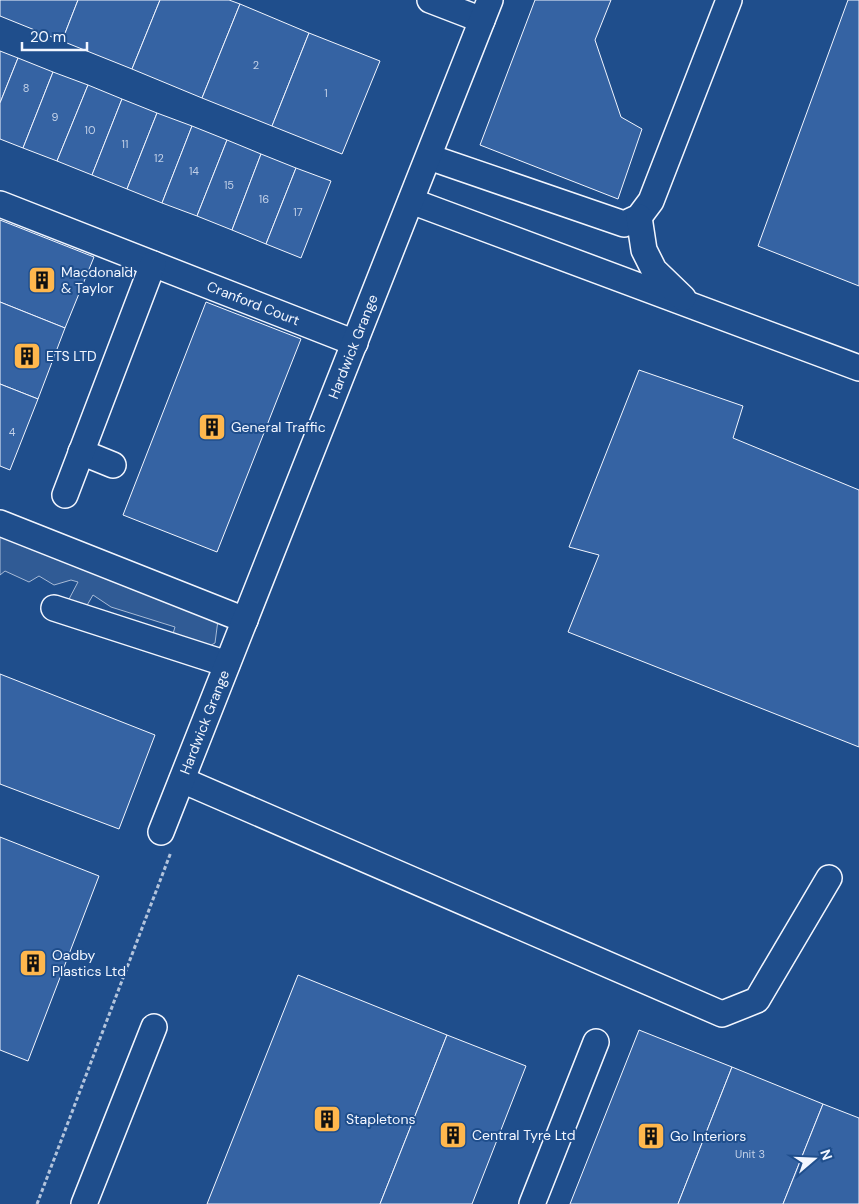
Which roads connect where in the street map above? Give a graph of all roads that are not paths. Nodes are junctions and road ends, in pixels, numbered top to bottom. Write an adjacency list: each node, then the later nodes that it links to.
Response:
1 (430, 0): 3 (street)
2 (729, 0): 7 (street)
3 (486, 10): 4 (street, Hardwick Grange)
4 (429, 157): 5 (street, Hardwick Grange); 7 (street)
5 (411, 201): 9 (street); 10 (street, Hardwick Grange)
6 (0, 204): 8 (street, Cranford Court)
7 (639, 216): 9 (street)
8 (153, 264): 10 (street, Cranford Court); 12 (street)
9 (692, 306): 11 (street)
10 (355, 343): 17 (street, Hardwick Grange)
11 (859, 368)
12 (81, 452): 13 (street); 14 (street)
13 (113, 465)
14 (65, 495)
15 (0, 522): 17 (street)
16 (54, 608): 18 (street)
17 (245, 620): 18 (street, Hardwick Grange)
18 (227, 664): 19 (street, Hardwick Grange)
19 (182, 780): 20 (street, Hardwick Grange); 21 (street)
20 (161, 832)
21 (829, 878)
22 (154, 1027): 24 (street)
23 (596, 1042): 25 (street)
24 (84, 1204)
25 (532, 1204)

